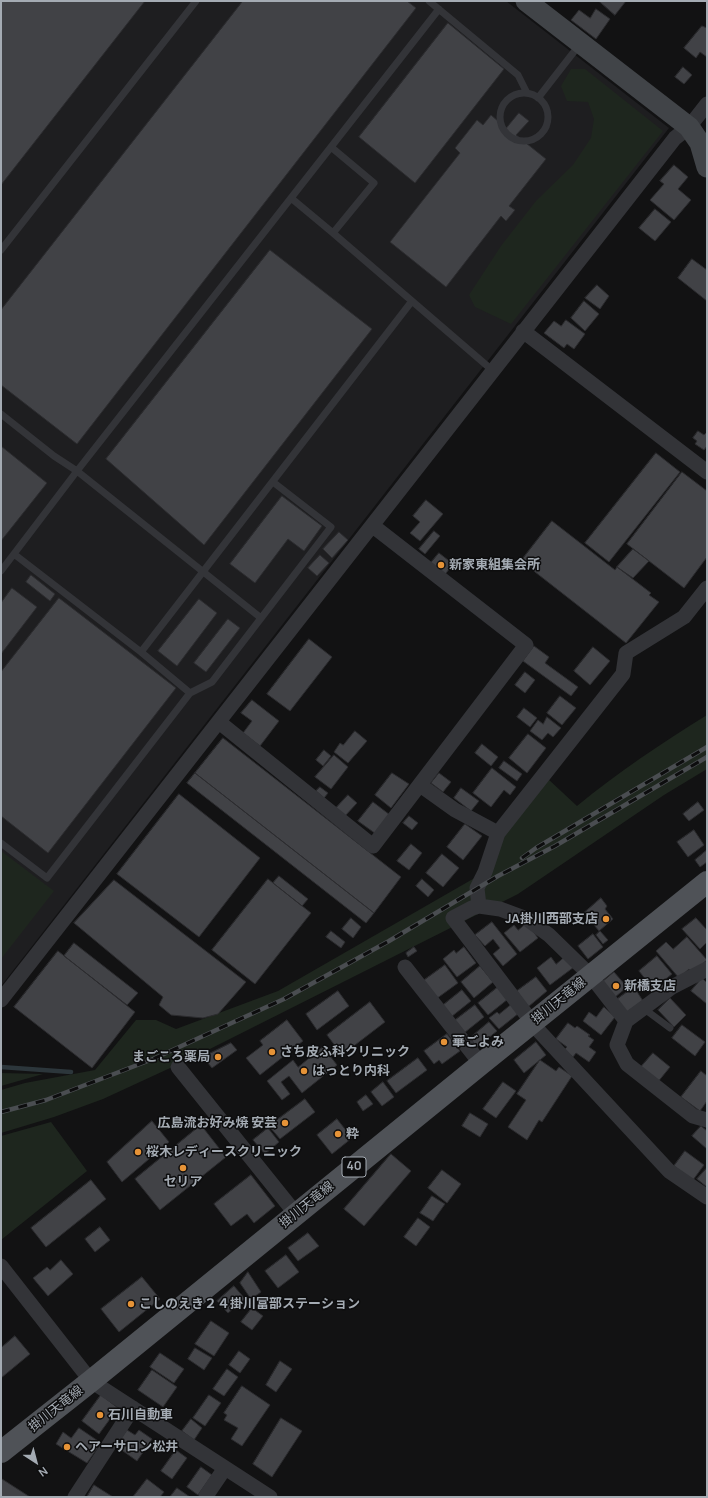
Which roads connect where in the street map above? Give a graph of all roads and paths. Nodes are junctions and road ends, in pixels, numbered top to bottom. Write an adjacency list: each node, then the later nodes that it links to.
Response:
1 (196, 1): 14 (lane)
2 (429, 1): 4 (lane)
3 (526, 1): 5 (street)
4 (439, 9): 6 (lane); 10 (lane)
5 (581, 44): 7 (lane); 9 (street)
6 (527, 93): 7 (lane); 7 (lane)
7 (538, 98)
8 (707, 104): 9 (street)
9 (689, 127): 11 (street); 16 (street)
10 (331, 147): 12 (lane); 13 (lane)
11 (706, 160)
12 (291, 198): 13 (lane); 19 (lane)
13 (333, 233): 15 (lane)
14 (1, 250)
15 (412, 301): 17 (lane); 21 (lane)
16 (523, 331): 17 (street); 20 (street)
17 (492, 370): 22 (street)
18 (1, 414): 19 (lane)
19 (77, 471): 23 (lane); 25 (lane)
20 (707, 472)
21 (274, 482): 25 (lane); 27 (lane)
22 (373, 526): 30 (street); 31 (street)
23 (14, 554): 24 (lane); 28 (lane)
24 (1, 571)
25 (204, 572): 27 (lane); 28 (lane)
26 (707, 588): 32 (street)
27 (261, 618): 29 (lane)
28 (141, 652): 29 (lane)
29 (190, 693): 33 (lane)
30 (219, 722): 31 (street); 39 (street)
31 (420, 785): 32 (street)
32 (498, 833): 35 (street)
33 (1, 843)
34 (707, 882): 38 (main road, 掛川天竜線 / 40)
35 (479, 906): 38 (street); 42 (street)
36 (405, 967): 44 (street)
37 (706, 971): 40 (street)
38 (591, 976): 41 (street); 42 (main road, 掛川天竜線 / 40)
39 (1, 1000)
40 (643, 1008): 41 (street); 43 (lane)
41 (626, 1021): 46 (street)
42 (533, 1023): 44 (main road, 掛川天竜線 / 40); 47 (street)
43 (670, 1028)
44 (481, 1064): 48 (main road, 掛川天竜線 / 40)
45 (178, 1067): 48 (street)
46 (707, 1120)
47 (707, 1197)
48 (296, 1214): 50 (main road, 掛川天竜線 / 40)
49 (1, 1266): 50 (street)
50 (91, 1381): 51 (street); 52 (main road, 掛川天竜線 / 40)
51 (133, 1408): 53 (street); 55 (street)
52 (1, 1452)
53 (225, 1468): 54 (street); 56 (street)
54 (206, 1496)
55 (75, 1497)
56 (270, 1497)

